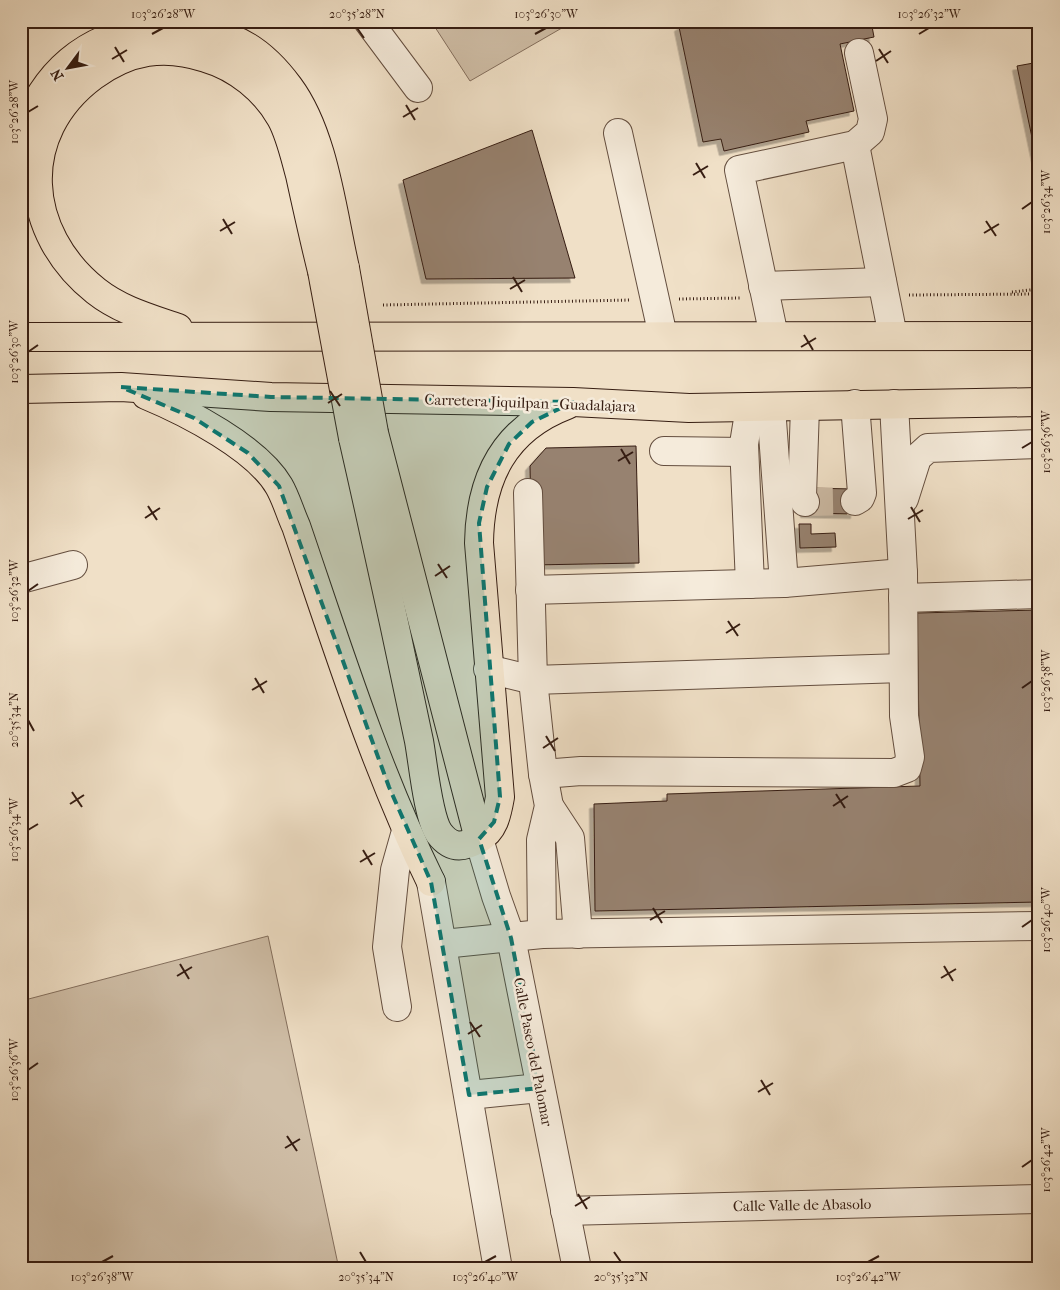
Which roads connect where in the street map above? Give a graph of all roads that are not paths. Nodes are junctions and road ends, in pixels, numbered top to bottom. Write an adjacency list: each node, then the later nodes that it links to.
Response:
1 (368, 21): 3 (street)
2 (859, 53): 6 (street)
3 (418, 88)
4 (618, 133): 12 (street)
5 (21, 137): 7 (highway)
6 (855, 145): 8 (street); 9 (street)
7 (333, 269): 11 (highway); 24 (highway, bridge)
8 (883, 289): 9 (street); 14 (street)
9 (764, 292): 13 (street)
10 (21, 336): 11 (highway)
11 (203, 336): 12 (highway)
12 (663, 336): 13 (highway)
13 (774, 336): 14 (highway)
14 (893, 336): 15 (highway)
15 (1039, 336)
16 (121, 387): 17 (highway, Carretera Jiquilpan - Guadalajara); 18 (highway, Carretera Jiquilpan - Guadalajara); 45 (highway)
17 (21, 389)
18 (573, 402): 22 (highway, Carretera Jiquilpan - Guadalajara); 40 (highway)
19 (1039, 402): 21 (highway, Carretera Jiquilpan - Guadalajara)
20 (855, 404): 21 (highway, Carretera Jiquilpan - Guadalajara); 23 (highway, Carretera Jiquilpan - Guadalajara); 30 (street)
21 (894, 404): 31 (street)
22 (761, 407): 23 (highway, Carretera Jiquilpan - Guadalajara); 27 (street); 34 (street)
23 (805, 407): 29 (street)
24 (364, 435): 42 (highway); 46 (highway)
25 (1039, 444): 31 (street)
26 (664, 451): 27 (street)
27 (744, 452): 35 (street)
28 (528, 493): 37 (street)
29 (805, 502)
30 (855, 502)
31 (898, 518): 36 (street)
32 (72, 565): 33 (street)
33 (21, 579)
34 (784, 583): 35 (street); 36 (street)
35 (750, 584): 37 (street)
36 (903, 585): 38 (street); 39 (street)
37 (530, 590): 41 (street)
38 (1039, 594)
39 (903, 668): 41 (street); 43 (street)
40 (488, 669): 41 (street); 46 (highway)
41 (533, 680): 43 (street)
42 (420, 749): 46 (highway); 47 (highway)
43 (542, 774): 44 (street)
44 (549, 806): 49 (street); 50 (street)
45 (406, 831): 47 (highway); 53 (street)
46 (480, 839): 51 (street, Calle Paseo del Palomar)
47 (431, 882): 52 (street)
48 (1039, 926): 50 (street)
49 (542, 934): 50 (street); 51 (street)
50 (578, 934)
51 (511, 938): 52 (street); 54 (street, Calle Paseo del Palomar)
52 (443, 944): 55 (street)
53 (397, 1007)
54 (540, 1088): 55 (street); 57 (street, Calle Paseo del Palomar)
55 (469, 1095): 58 (street)
56 (1039, 1199): 57 (street, Calle Valle de Abasolo)
57 (565, 1211): 59 (street, Calle Paseo del Palomar)
58 (498, 1269)
59 (577, 1269)

